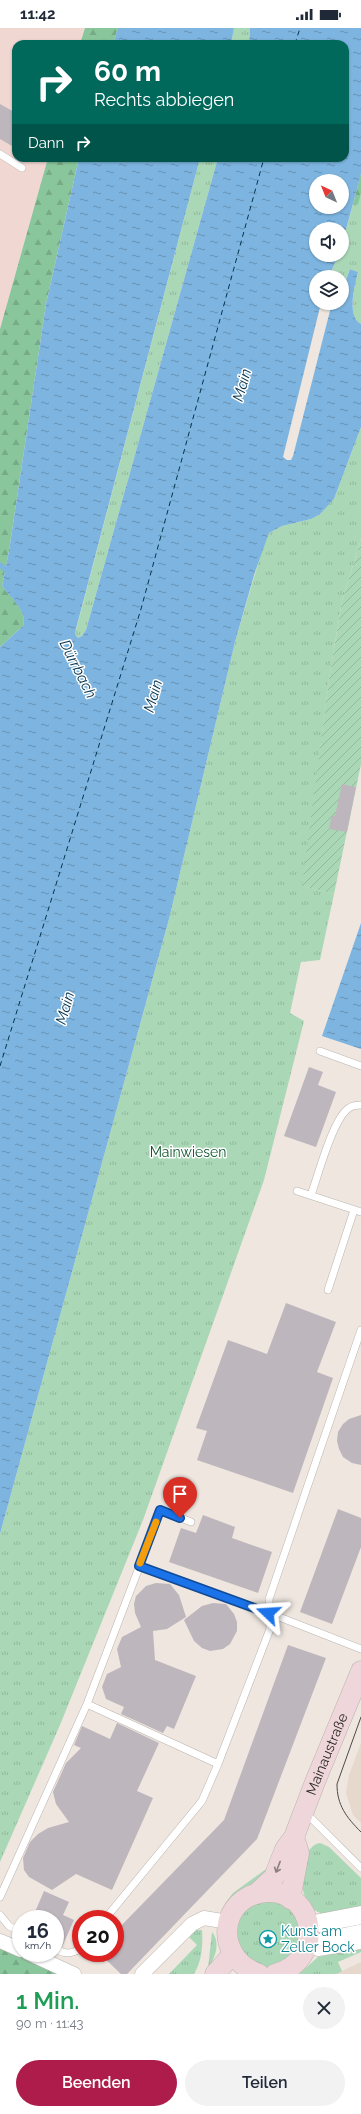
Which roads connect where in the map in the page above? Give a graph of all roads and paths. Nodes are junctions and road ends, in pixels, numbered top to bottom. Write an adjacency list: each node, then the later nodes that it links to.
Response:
1 (0, 154): 2 (lane)
2 (12, 162)
3 (13, 162): 4 (lane)
4 (22, 168)
5 (320, 1052): 6 (lane)
6 (361, 1066)
7 (361, 1105): 9 (lane)
8 (297, 1191): 9 (lane)
9 (312, 1195): 10 (lane)
10 (358, 1211): 11 (lane)
11 (328, 1290)
12 (361, 1330): 15 (lane)
13 (190, 1522): 14 (lane)
14 (139, 1566): 15 (lane); 19 (lane)
15 (268, 1613): 16 (lane); 20 (lane)
16 (361, 1649)
17 (361, 1671): 18 (main road, Mainaustraße)
18 (356, 1696): 21 (main road, Mainaustraße)
19 (87, 1704): 20 (lane); 25 (lane)
20 (218, 1764): 27 (lane)
21 (304, 1812): 22 (main road, Mainaustraße); 23 (lane)
22 (294, 1837): 24 (main road, Mainaustraße, one-way to 24); 26 (main road)
23 (361, 1868)
24 (256, 1894): 26 (main road); 30 (main road, Mainaustraße)
25 (0, 1897)
26 (290, 1899): 33 (main road)
27 (112, 1910)
28 (0, 1915): 31 (lane)
29 (361, 1916): 33 (street)
30 (219, 1921): 37 (main road); 41 (street)
31 (12, 1928)
32 (361, 1928): 33 (lane)
33 (309, 1937): 34 (street); 43 (main road)
34 (361, 1940)
35 (0, 1941): 36 (street)
36 (12, 1946)
37 (232, 1955): 39 (main road); 42 (main road)
38 (48, 1962): 40 (street)
39 (249, 1972)
40 (74, 1974)
41 (142, 1974)
42 (215, 1974)
43 (276, 1974)

